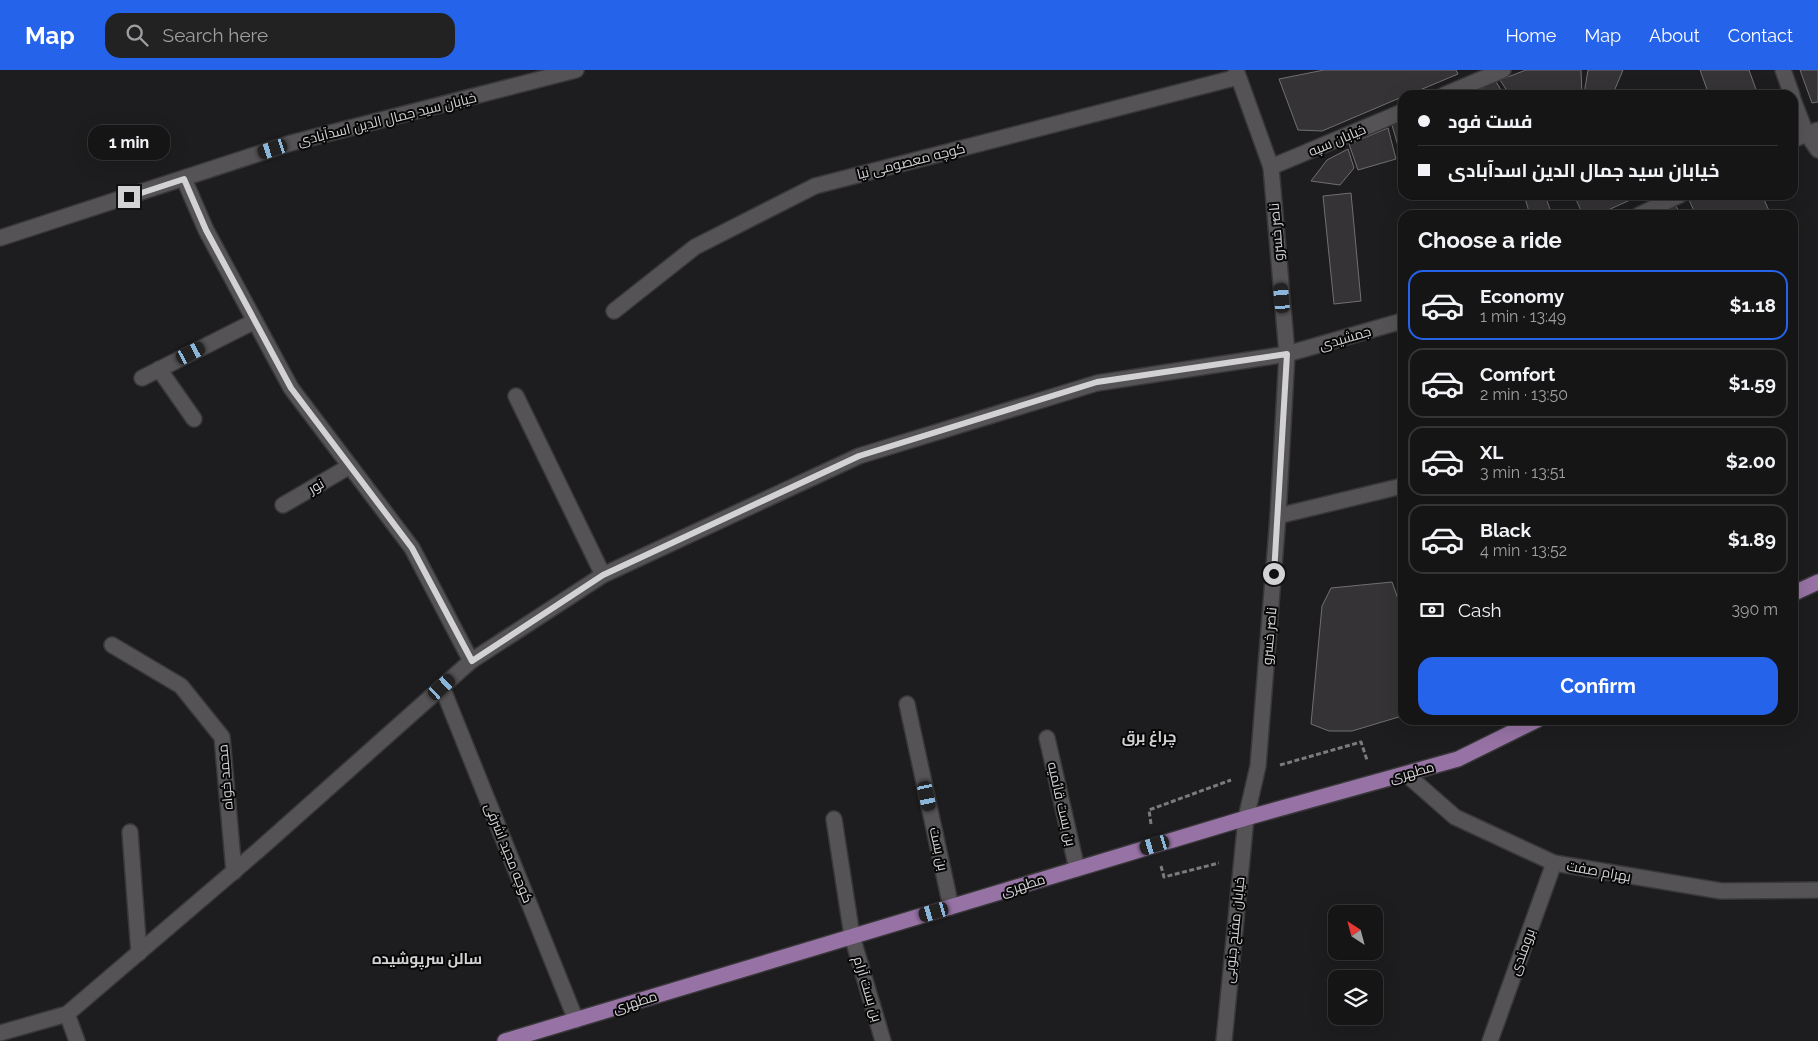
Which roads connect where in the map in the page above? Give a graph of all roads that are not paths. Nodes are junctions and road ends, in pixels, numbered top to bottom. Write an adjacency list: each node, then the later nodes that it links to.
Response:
1 (576, 70): 4 (street, خیابان سید جمال الدین اسدآبادی)
2 (1503, 70): 6 (street)
3 (1782, 70): 7 (street)
4 (560, 72): 13 (street, خیابان سید جمال الدین اسدآبادی)
5 (1237, 74): 12 (street, ناصر خسرو); 17 (street, کوچه معصومی نیا)
6 (1456, 90)
7 (1790, 90)
8 (1798, 112): 10 (street)
9 (1398, 114): 12 (street, خیابان سپه)
10 (1806, 134): 11 (street)
11 (1818, 150)
12 (1271, 167): 20 (street, ناصر خسرو)
13 (184, 179): 16 (street, خیابان سید جمال الدین اسدآبادی); 18 (street)
14 (1670, 200): 15 (street)
15 (1650, 210)
16 (0, 238)
17 (614, 311)
18 (255, 321): 21 (street); 25 (street)
19 (1398, 322): 20 (street, جمشیدی)
20 (1287, 354): 28 (street, ناصر خسرو); 29 (street, جمشیدی)
21 (160, 369): 22 (street); 24 (street)
22 (142, 378)
23 (516, 396): 29 (street)
24 (194, 419)
25 (350, 466): 27 (street, نور); 33 (street)
26 (1398, 487): 28 (street)
27 (283, 505)
28 (1278, 516): 39 (street, ناصر خسرو)
29 (603, 575): 33 (street, جمشیدی)
30 (1818, 582): 31 (main road)
31 (1798, 591)
32 (112, 645): 44 (street, محمد خواه)
33 (472, 661): 34 (street, جمشیدی)
34 (442, 687): 44 (street, جمشیدی); 50 (street, کوچه مجید اشرفی)
35 (907, 704): 46 (street, بن بست)
36 (1528, 725): 38 (main road, مطهری)
37 (1047, 738): 43 (street, بن بست قائمیه)
38 (1406, 774): 39 (main road, مطهری); 42 (street, بهرام صفت)
39 (1246, 818): 43 (main road, مطهری); 55 (street, خیابان مفتح جنوبی)
40 (834, 819): 47 (street, بن بست آرام)
41 (130, 832): 48 (street)
42 (1554, 863): 45 (street, بهرام صفت); 56 (street, برومندی)
43 (1076, 869): 46 (main road, مطهری)
44 (234, 872): 48 (street, جمشیدی)
45 (1818, 890)
46 (951, 907): 47 (main road, مطهری)
47 (852, 936): 50 (main road, مطهری); 54 (street, بن بست آرام)
48 (139, 953): 49 (street, جمشیدی)
49 (68, 1014): 51 (street); 52 (street)
50 (576, 1020): 53 (main road, مطهری)
51 (0, 1033)
52 (77, 1041)
53 (505, 1041)
54 (883, 1041)
55 (1224, 1041)
56 (1490, 1041)

